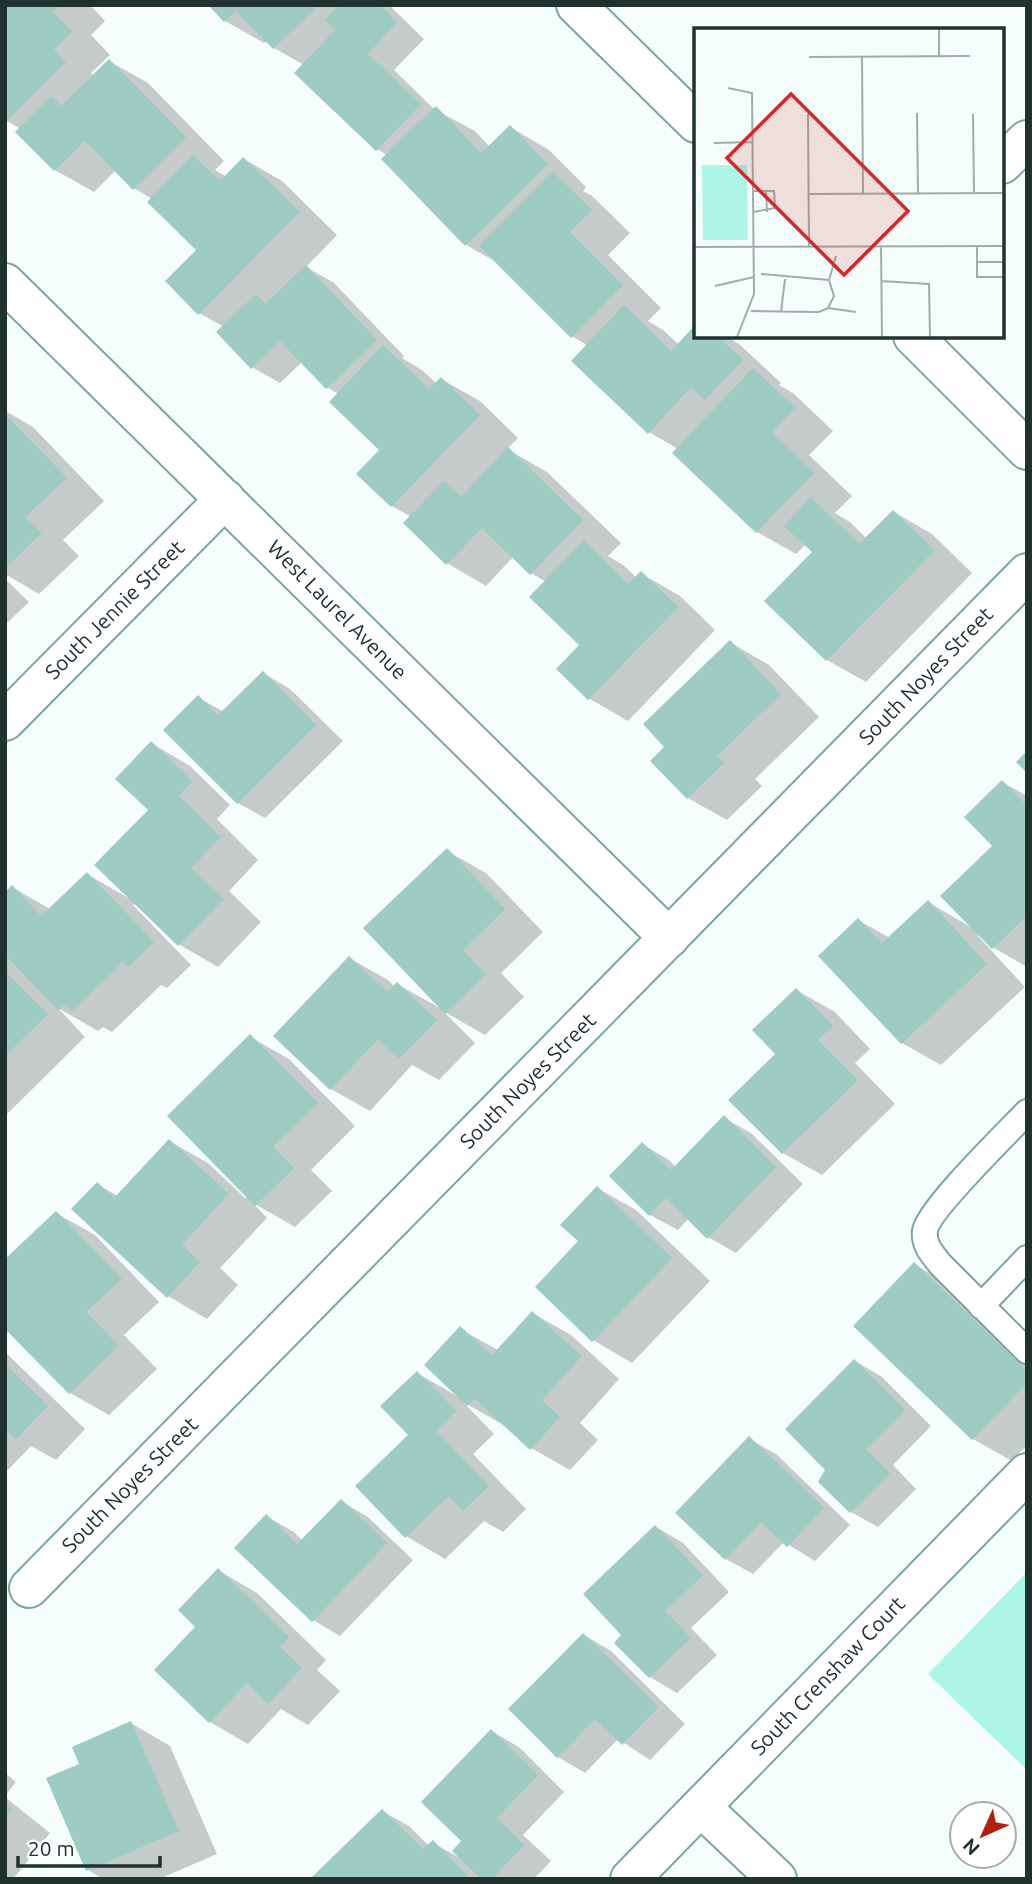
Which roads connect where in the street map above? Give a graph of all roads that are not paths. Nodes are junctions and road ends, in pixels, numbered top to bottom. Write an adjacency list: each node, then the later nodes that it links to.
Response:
1 (576, 5): 2 (street)
2 (694, 121)
3 (1027, 140): 4 (street)
4 (1004, 162)
5 (5, 283): 8 (street, West Laurel Avenue)
6 (915, 338): 7 (street)
7 (1027, 450)
8 (225, 499): 10 (street, South Jennie Street); 11 (street, West Laurel Avenue)
9 (1027, 573): 11 (street, South Noyes Street)
10 (5, 721)
11 (669, 938): 17 (street, South Noyes Street)
12 (1027, 1112): 14 (lane)
13 (1027, 1258): 14 (lane)
14 (981, 1306): 15 (lane)
15 (1027, 1351)
16 (1027, 1473): 18 (street, South Crenshaw Court)
17 (29, 1588)
18 (701, 1807): 19 (street, South Crenshaw Court); 20 (street)
19 (630, 1879)
20 (777, 1879)

